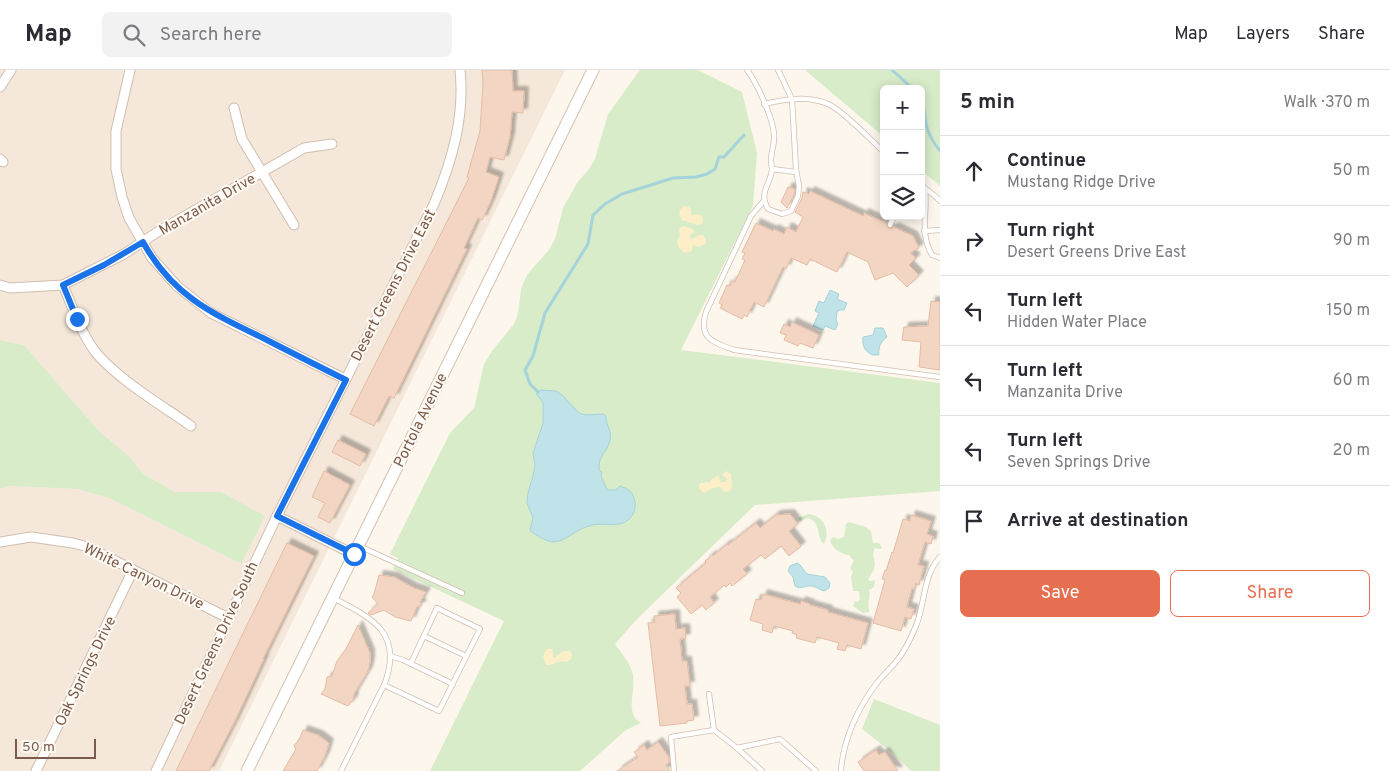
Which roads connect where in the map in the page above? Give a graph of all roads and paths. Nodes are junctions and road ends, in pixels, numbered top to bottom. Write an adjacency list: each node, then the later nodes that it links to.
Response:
1 (11, 70): 7 (street)
2 (130, 70): 27 (street)
3 (460, 70): 32 (street, Desert Greens Drive East)
4 (593, 70): 36 (main road, Portola Avenue)
5 (748, 70): 9 (lane)
6 (778, 70): 8 (lane)
7 (0, 87)
8 (792, 99): 9 (lane); 12 (lane); 15 (lane)
9 (764, 104): 13 (lane)
10 (234, 108): 14 (street)
11 (332, 144): 14 (street, Manzanita Drive)
12 (880, 148)
13 (772, 170): 15 (lane); 19 (lane)
14 (262, 172): 23 (street); 27 (street, Manzanita Drive)
15 (796, 172): 19 (lane)
16 (925, 188): 18 (lane)
17 (925, 196): 20 (lane)
18 (940, 201)
19 (764, 202): 31 (lane)
20 (925, 213)
21 (892, 220): 24 (lane)
22 (924, 220): 26 (lane)
23 (294, 225)
24 (890, 225)
25 (940, 230): 26 (lane)
26 (924, 231): 28 (lane)
27 (143, 242): 30 (street, Manzanita Drive); 32 (street)
28 (940, 258)
29 (0, 285): 30 (street, Manzanita Drive)
30 (63, 285): 33 (street)
31 (940, 376)
32 (346, 380): 34 (street, Desert Greens Drive East)
33 (191, 426)
34 (277, 516): 36 (street); 41 (street, Desert Greens Drive South)
35 (0, 542): 38 (street, White Canyon Drive)
36 (356, 550): 39 (lane); 40 (main road, Portola Avenue)
37 (940, 557): 58 (lane)
38 (133, 570): 41 (street, White Canyon Drive); 51 (street, Oak Springs Drive)
39 (462, 593)
40 (332, 597): 43 (lane); 53 (main road, Portola Avenue)
41 (228, 618): 52 (street, Desert Greens Drive South)
42 (424, 636): 44 (lane); 44 (lane); 45 (lane)
43 (390, 656): 45 (lane); 47 (lane)
44 (466, 656): 46 (lane)
45 (411, 664): 46 (lane)
46 (453, 684): 47 (lane)
47 (384, 685): 54 (lane)
48 (709, 694): 49 (lane)
49 (714, 730): 50 (lane); 55 (lane)
50 (737, 748): 56 (lane); 57 (lane)
51 (36, 771)
52 (156, 771)
53 (246, 771)
54 (341, 771)
55 (674, 771)
56 (762, 771)
57 (816, 771)
58 (841, 771)

